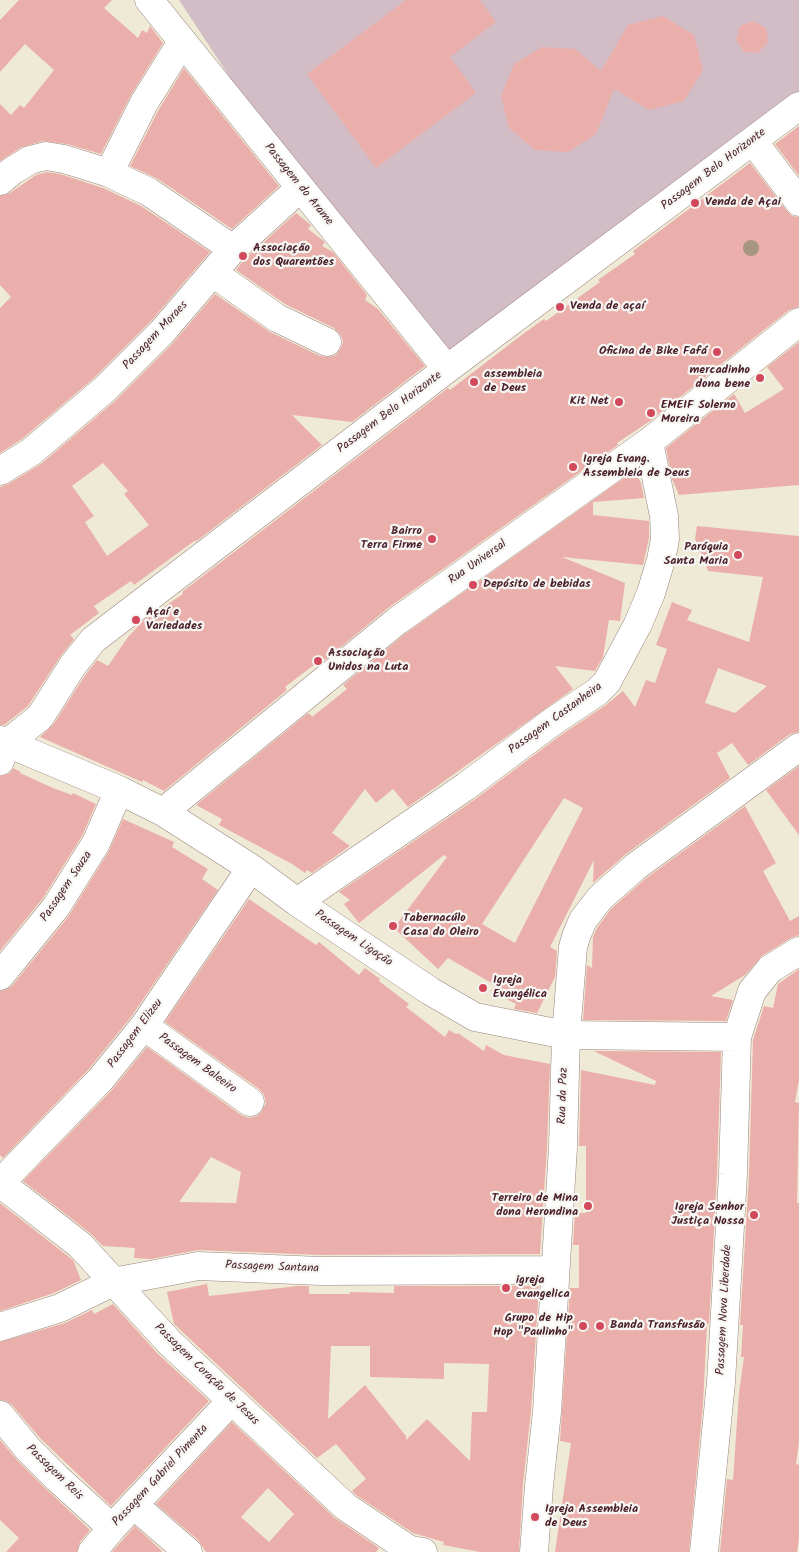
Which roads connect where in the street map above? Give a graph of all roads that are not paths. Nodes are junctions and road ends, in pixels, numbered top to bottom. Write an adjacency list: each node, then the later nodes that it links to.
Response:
1 (149, 0): 2 (street, Passagem do Arame)
2 (182, 42): 5 (street); 7 (street, Passagem do Arame)
3 (799, 106): 4 (street, Passagem Belo Horizonte)
4 (752, 142): 8 (street); 13 (street, Passagem Belo Horizonte)
5 (110, 173): 6 (street); 9 (street)
6 (0, 182)
7 (300, 188): 9 (street, Passagem Moraes); 13 (street, Passagem do Arame)
8 (799, 202)
9 (233, 249): 10 (street, Passagem Moraes)
10 (213, 273): 12 (street); 15 (street, Passagem Moraes)
11 (799, 322): 14 (street, Rua Universal)
12 (327, 342)
13 (447, 369): 17 (street, Passagem Belo Horizonte)
14 (649, 442): 19 (street, Rua Universal); 21 (street, Passagem Castanheira)
15 (0, 471)
16 (799, 746): 25 (street, Rua da Paz)
17 (2, 748): 18 (street, Passagem Ligação)
18 (120, 790): 19 (street, Passagem Ligação); 23 (street, Passagem Souza)
19 (163, 812): 20 (street, Passagem Ligação)
20 (252, 868): 21 (street, Passagem Ligação); 24 (street, Passagem Elizeu)
21 (297, 902): 25 (street, Passagem Ligação)
22 (799, 951): 26 (street, Passagem Nova Liberdade)
23 (0, 976)
24 (144, 1026): 27 (street, Passagem Baleeiro); 28 (street, Passagem Elizeu)
25 (566, 1035): 26 (street, Passagem Ligação); 29 (street, Rua da Paz)
26 (736, 1037): 40 (street, Passagem Nova Liberdade)
27 (250, 1102)
28 (0, 1183): 30 (street, Passagem Coração de Jesus)
29 (555, 1270): 30 (street, Passagem Santana); 39 (street, Rua da Paz)
30 (113, 1282): 31 (street, Passagem Santana); 32 (street, Passagem Coração de Jesus)
31 (0, 1326)
32 (231, 1401): 34 (street, Passagem Gabriel Pimenta); 36 (street, Passagem Coração de Jesus)
33 (0, 1415): 35 (street, Passagem Reis)
34 (134, 1505): 35 (street, Passagem Gabriel Pimenta); 38 (street)
35 (112, 1528): 37 (street, Passagem Gabriel Pimenta)
36 (414, 1551)
37 (92, 1552)
38 (188, 1552)
39 (534, 1552)
40 (704, 1552)

